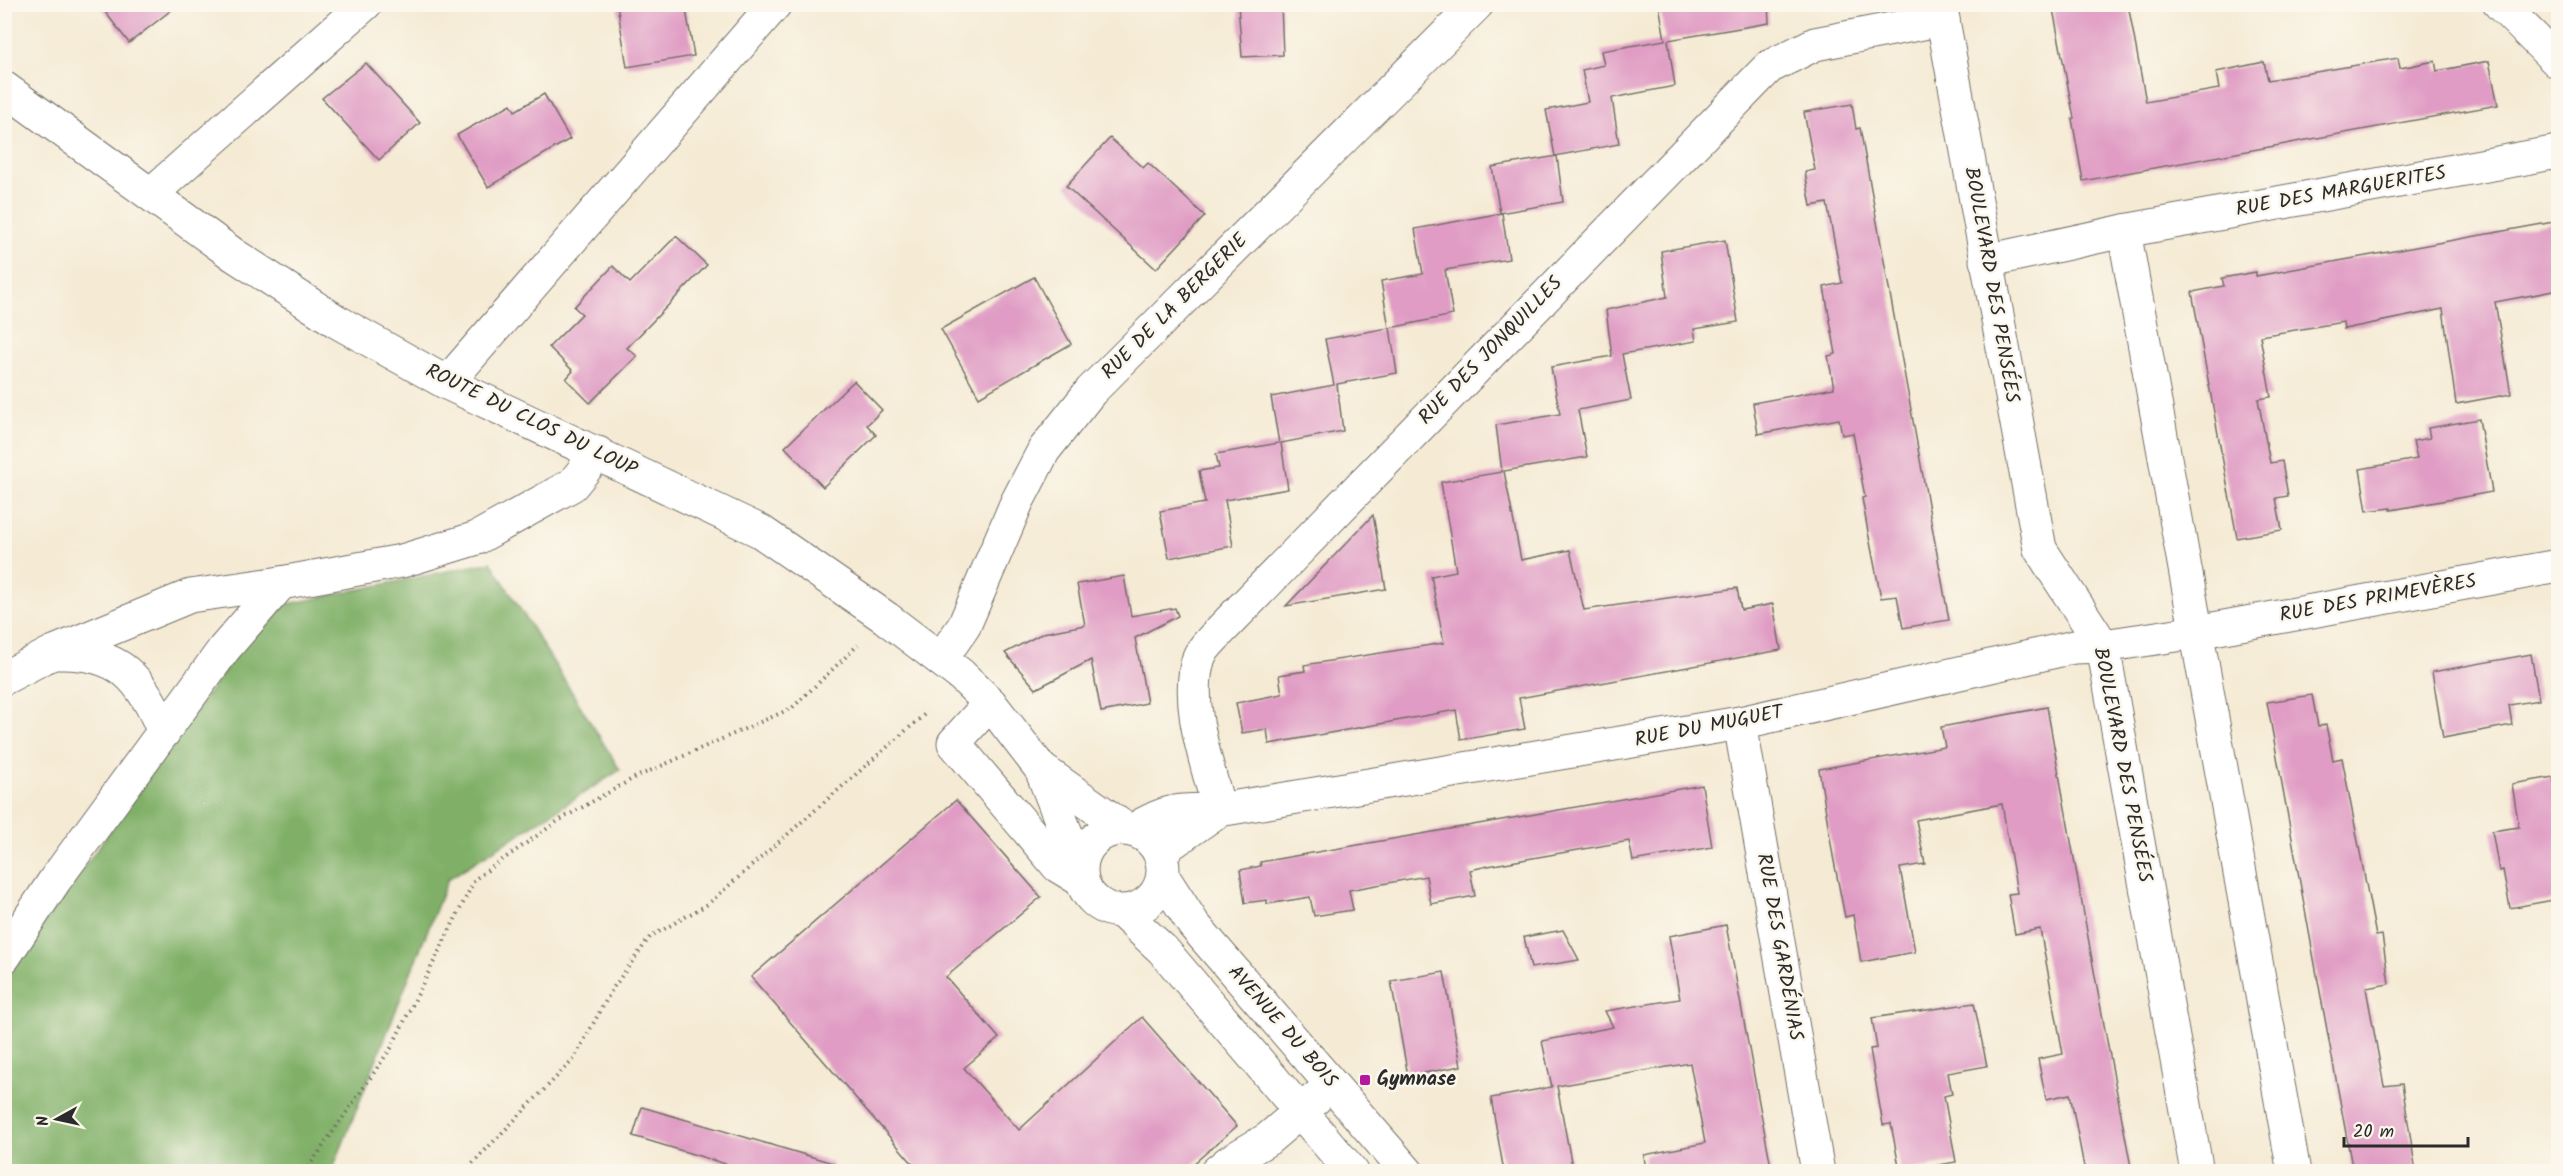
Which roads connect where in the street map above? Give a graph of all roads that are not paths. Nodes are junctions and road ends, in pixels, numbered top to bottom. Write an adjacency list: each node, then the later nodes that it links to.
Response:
1 (366, 4): 9 (street)
2 (775, 4): 12 (street)
3 (1477, 4): 19 (street, RUE DE LA BERGERIE)
4 (2499, 4): 6 (street)
5 (1941, 12): 11 (street, BOULEVARD DES PENSÉES); 25 (street, RUE DES JONQUILLES)
6 (2559, 62)
7 (4, 88): 9 (street, ROUTE DU CLOS DU LOUP)
8 (2559, 152): 10 (street, RUE DES MARGUERITES)
9 (150, 194): 12 (street, ROUTE DU CLOS DU LOUP)
10 (2124, 231): 11 (street, RUE DES MARGUERITES); 16 (street)
11 (1986, 261): 17 (street, BOULEVARD DES PENSÉES)
12 (447, 383): 13 (street, ROUTE DU CLOS DU LOUP)
13 (598, 453): 15 (street); 19 (street, ROUTE DU CLOS DU LOUP)
14 (2559, 566): 16 (street, RUE DES PRIMEVÈRES)
15 (280, 584): 18 (street); 23 (street)
16 (2198, 632): 17 (street, RUE DU MUGUET); 38 (street)
17 (2103, 646): 22 (street, RUE DU MUGUET); 37 (street, BOULEVARD DES PENSÉES)
18 (52, 653): 20 (street); 23 (street)
19 (952, 668): 21 (street, ROUTE DU CLOS DU LOUP)
20 (4, 678)
21 (990, 703): 24 (street, ROUTE DU CLOS DU LOUP); 28 (street)
22 (1740, 723): 25 (street, RUE DU MUGUET); 36 (street, RUE DES GARDÉNIAS)
23 (164, 732): 30 (street)
24 (1041, 770): 26 (street, ROUTE DU CLOS DU LOUP); 28 (street, ROUTE DU CLOS DU LOUP)
25 (1219, 810): 26 (street, RUE DU MUGUET); 27 (street, RUE DU MUGUET)
26 (1129, 829): 27 (street); 28 (street)
27 (1161, 865): 29 (street); 31 (street, AVENUE DU BOIS)
28 (1081, 874): 29 (street)
29 (1122, 912): 32 (street, AVENUE DU BOIS)
30 (4, 957)
31 (1331, 1084): 32 (street); 35 (street, AVENUE DU BOIS)
32 (1300, 1112): 33 (street); 34 (street, AVENUE DU BOIS)
33 (1217, 1172)
34 (1352, 1172)
35 (1407, 1172)
36 (1818, 1172)
37 (2197, 1172)
38 (2294, 1172)

